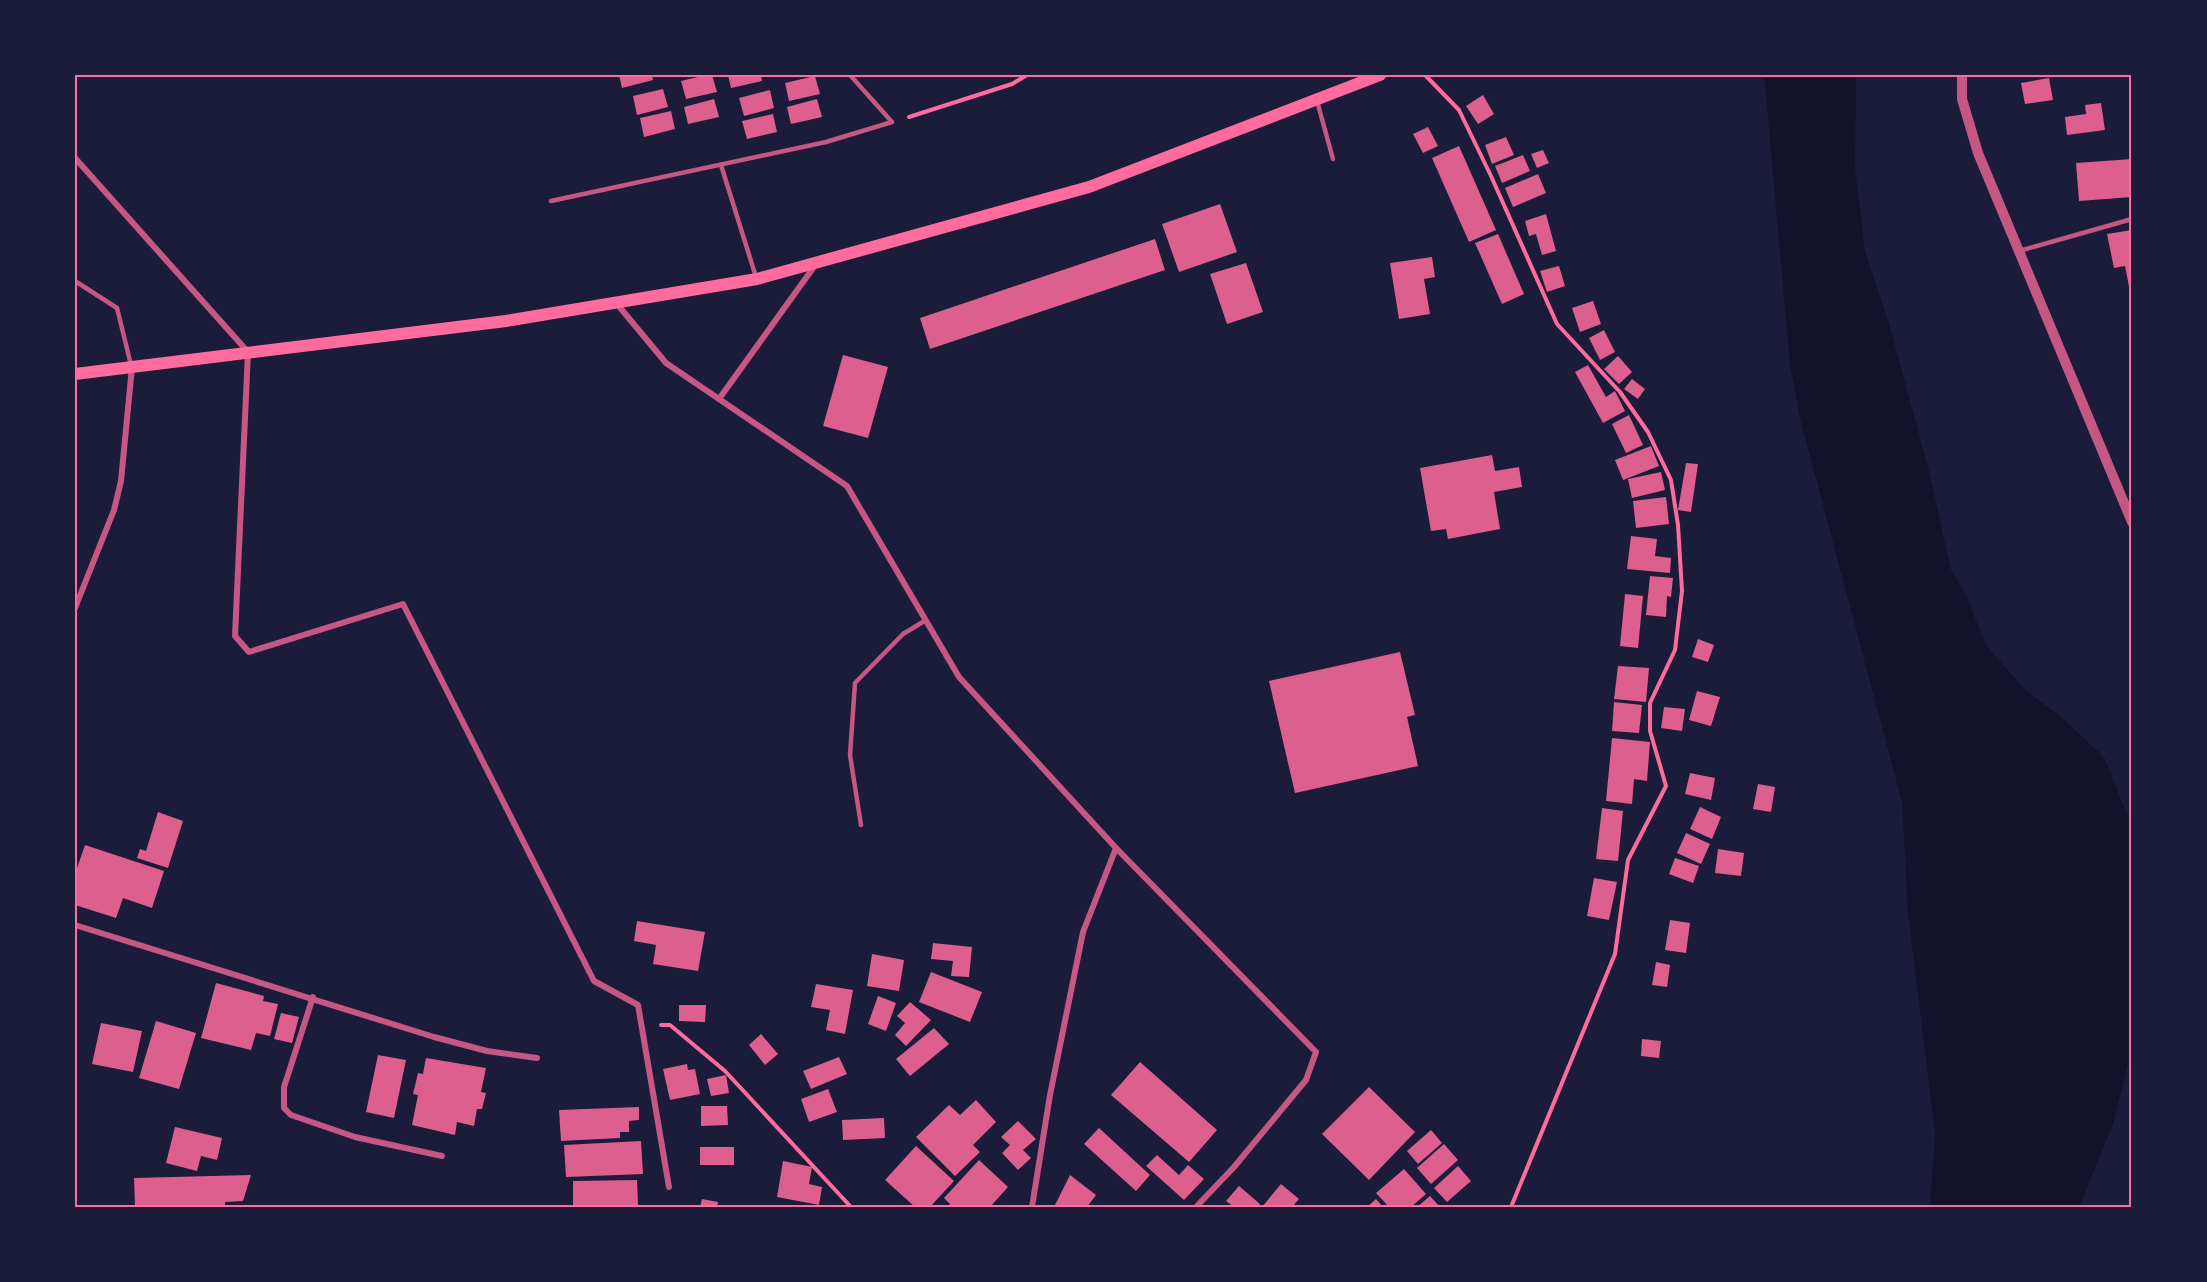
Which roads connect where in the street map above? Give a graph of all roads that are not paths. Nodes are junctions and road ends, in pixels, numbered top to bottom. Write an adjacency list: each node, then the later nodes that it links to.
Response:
1 (850, 75): 7 (lane)
2 (1380, 75): 4 (main road)
3 (1962, 75): 10 (street)
4 (1317, 101): 6 (lane); 11 (main road)
5 (75, 158): 15 (street)
6 (1334, 159)
7 (721, 165): 8 (lane); 12 (lane)
8 (551, 201)
9 (2132, 219): 10 (lane)
10 (2018, 252): 19 (street)
11 (817, 264): 12 (main road); 18 (street)
12 (757, 279): 14 (main road)
13 (75, 282): 16 (lane)
14 (617, 304): 15 (main road); 18 (street)
15 (248, 352): 16 (main road); 28 (street)
16 (132, 366): 17 (main road); 20 (street)
17 (75, 374)
18 (719, 399): 21 (street)
19 (2132, 522)
20 (75, 608)
21 (926, 620): 22 (lane); 23 (street)
22 (861, 825)
23 (1116, 848): 29 (street); 30 (street)
24 (75, 925): 25 (street)
25 (313, 997): 26 (street); 27 (street)
26 (537, 1058)
27 (442, 1156)
28 (669, 1187)
29 (1032, 1207)
30 (1196, 1207)

